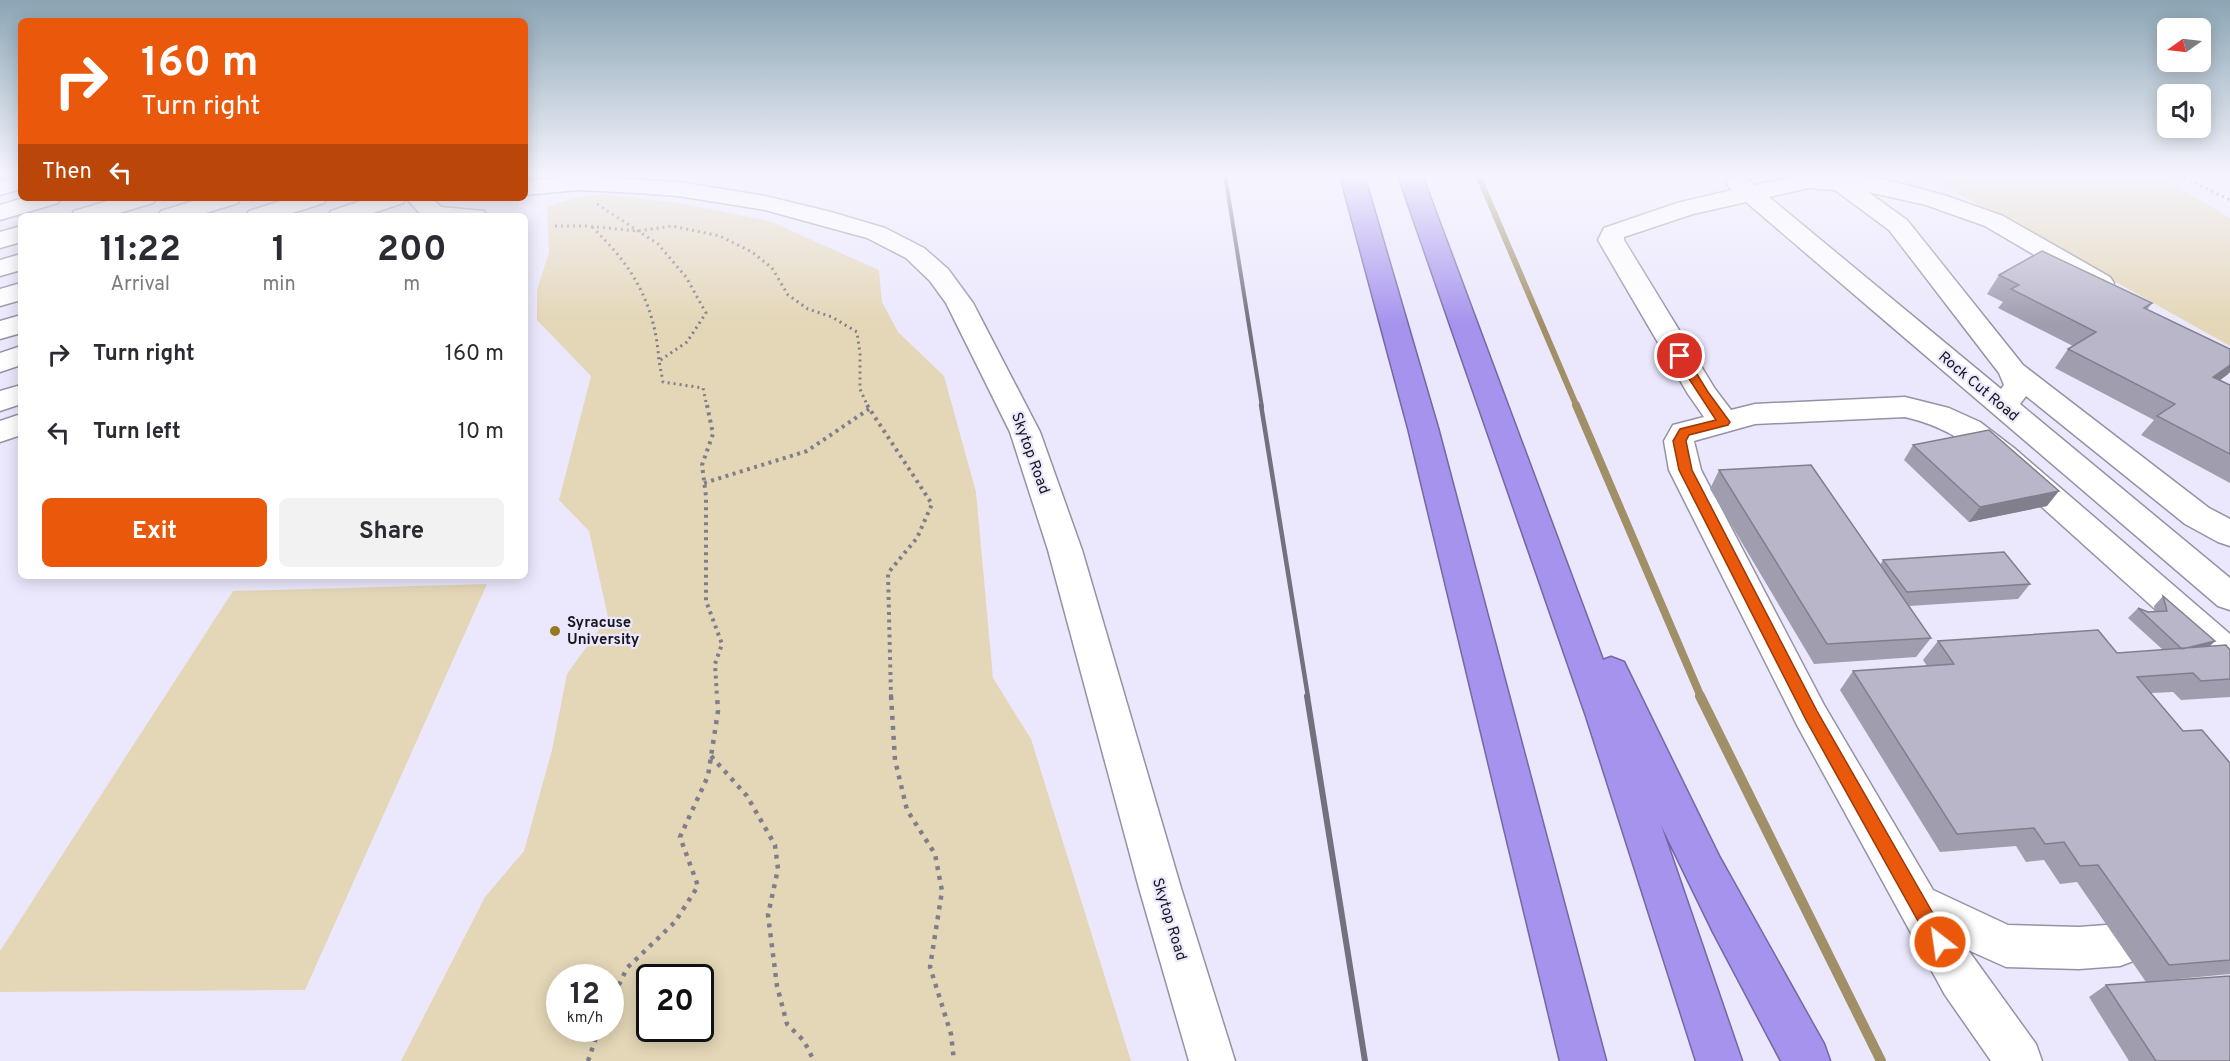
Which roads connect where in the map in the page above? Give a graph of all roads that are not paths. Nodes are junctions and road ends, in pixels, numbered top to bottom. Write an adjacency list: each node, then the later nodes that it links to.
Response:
1 (847, 225): 35 (street, Skytop Road)
2 (1366, 225): 36 (highway)
3 (1428, 225): 23 (highway)
4 (1640, 225): 24 (street)
5 (1787, 225): 22 (street, Rock Cut Road)
6 (1897, 225): 19 (street)
7 (2000, 225): 13 (street)
8 (18, 235): 9 (street)
9 (0, 240)
10 (18, 263): 11 (street)
11 (0, 268)
12 (18, 292): 14 (street)
13 (2121, 294)
14 (0, 298)
15 (18, 324): 16 (street)
16 (0, 330)
17 (18, 356): 18 (street)
18 (0, 363)
19 (2013, 371): 22 (street); 27 (street)
20 (18, 395): 21 (street)
21 (0, 401)
22 (2004, 406): 29 (street, Rock Cut Road)
23 (1498, 414): 37 (highway); 38 (highway)
24 (1724, 422): 32 (street); 33 (street)
25 (18, 425): 26 (street)
26 (0, 432)
27 (2197, 516): 28 (street); 29 (street); 30 (street)
28 (2230, 519)
29 (2147, 526): 31 (street, Rock Cut Road)
30 (2230, 534)
31 (2230, 597)
32 (2230, 655)
33 (1918, 904): 34 (street); 39 (street)
34 (2120, 945)
35 (1212, 1061)
36 (1583, 1061)
37 (1719, 1061)
38 (1807, 1061)
39 (2019, 1061)

